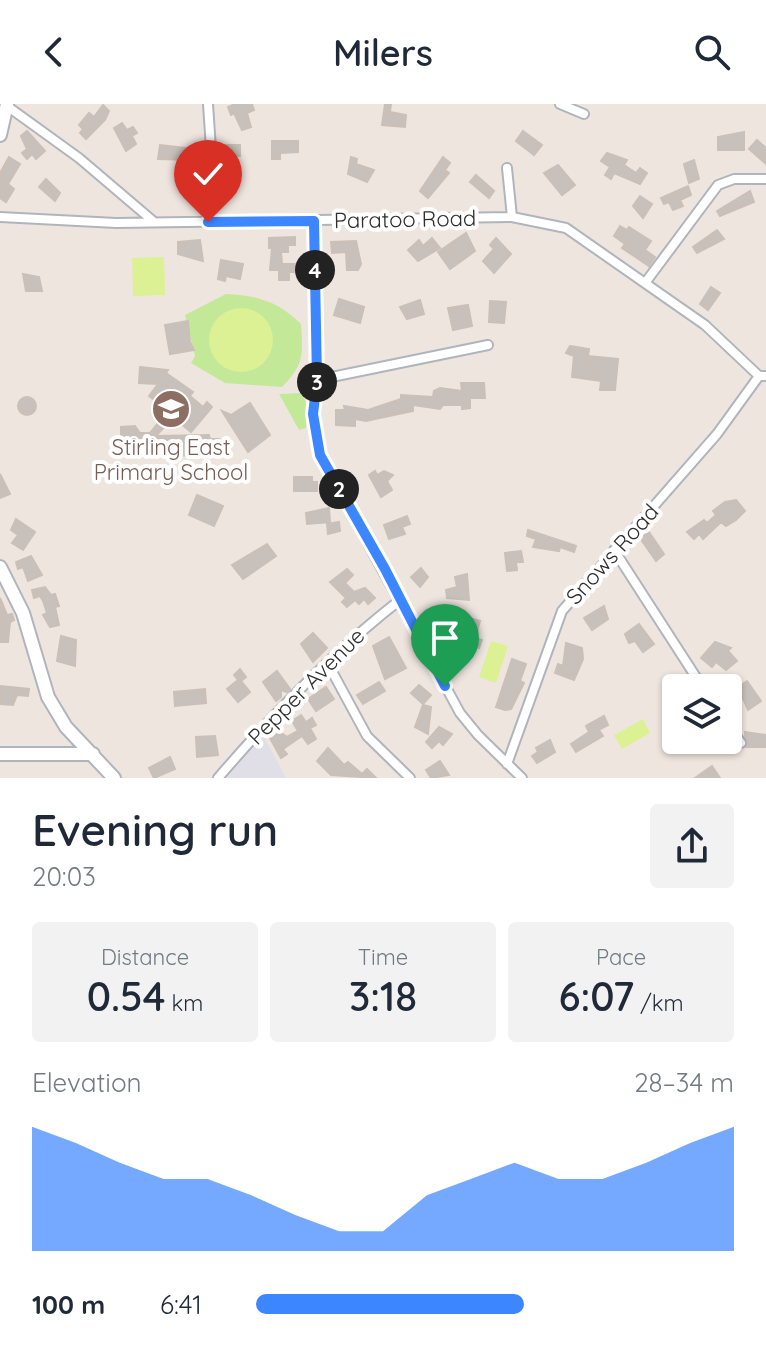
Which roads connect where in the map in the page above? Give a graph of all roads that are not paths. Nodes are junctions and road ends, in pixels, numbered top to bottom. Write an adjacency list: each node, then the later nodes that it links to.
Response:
1 (208, 104): 12 (street)
2 (560, 104): 4 (street)
3 (7, 105): 5 (main road); 11 (street)
4 (584, 114)
5 (0, 135)
6 (507, 168): 9 (street)
7 (766, 179): 13 (street)
8 (0, 217): 11 (street, Paratoo Road)
9 (512, 217): 10 (street, Paratoo Road); 13 (street, Paratoo Road)
10 (314, 221): 12 (street, Paratoo Road); 16 (street)
11 (153, 222): 12 (street, Paratoo Road)
12 (208, 222)
13 (645, 283): 15 (street, Paratoo Road)
14 (488, 345): 16 (street)
15 (762, 376): 17 (street, Snows Road)
16 (317, 380): 19 (street)
17 (614, 550): 21 (street); 24 (street, Snows Road)
18 (0, 567): 23 (main road)
19 (400, 600): 20 (street, Pepper Avenue); 24 (street)
20 (328, 664): 26 (street, Pepper Avenue); 27 (street)
21 (694, 674)
22 (0, 754): 23 (main road)
23 (93, 754): 25 (main road)
24 (507, 764): 28 (street)
25 (114, 778)
26 (218, 778)
27 (410, 778)
28 (522, 778)

